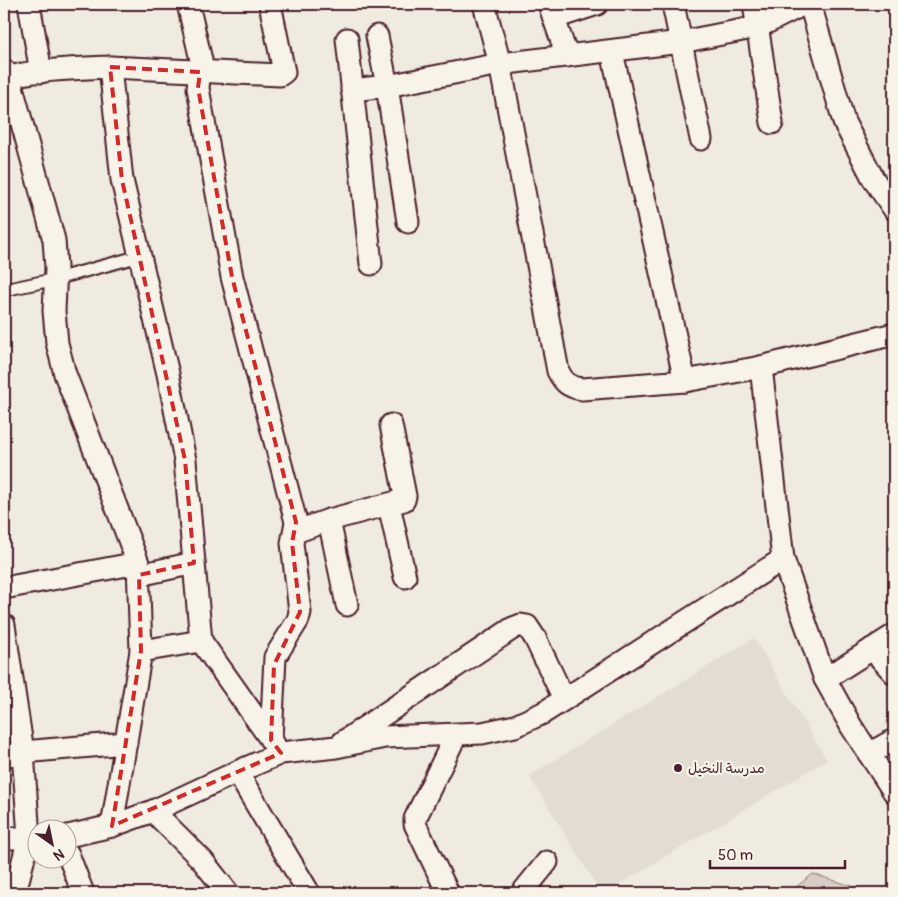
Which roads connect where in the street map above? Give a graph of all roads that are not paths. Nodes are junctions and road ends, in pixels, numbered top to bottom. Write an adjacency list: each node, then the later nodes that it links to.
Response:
1 (29, 4): 19 (street)
2 (188, 4): 20 (street)
3 (270, 4): 20 (street)
4 (484, 4): 17 (street)
5 (597, 4): 10 (street)
6 (673, 4): 14 (street)
7 (754, 4): 11 (street)
8 (804, 4): 11 (street)
9 (810, 4): 26 (street)
10 (552, 11): 16 (street)
11 (758, 27): 14 (street); 24 (street)
12 (377, 36): 22 (street)
13 (348, 40): 23 (street)
14 (681, 42): 15 (street); 25 (street)
15 (612, 52): 16 (street); 34 (street)
16 (567, 56): 17 (street)
17 (500, 64): 22 (street); 34 (street)
18 (110, 66): 19 (street); 20 (street); 28 (street)
19 (41, 72): 21 (street)
20 (200, 72): 38 (street)
21 (5, 76): 30 (street)
22 (387, 86): 23 (street); 27 (street)
23 (352, 90): 29 (street)
24 (772, 123)
25 (701, 139)
26 (890, 196)
27 (408, 222)
28 (140, 256): 30 (lane); 40 (street)
29 (371, 264)
30 (56, 279): 31 (lane); 41 (street)
31 (4, 290)
32 (894, 334): 33 (street)
33 (761, 367): 34 (street); 39 (street)
34 (685, 380)
35 (391, 425): 36 (street)
36 (389, 505): 37 (street); 42 (street)
37 (329, 520): 38 (street); 44 (street)
38 (295, 532): 57 (street)
39 (783, 559): 51 (street); 53 (street)
40 (194, 563): 41 (street); 47 (street)
41 (138, 569): 43 (street); 49 (street)
42 (405, 576)
43 (4, 588)
44 (347, 605)
45 (4, 625): 52 (street)
46 (894, 635): 48 (street)
47 (201, 641): 49 (street); 57 (street)
48 (872, 649): 50 (street); 51 (street)
49 (141, 651): 56 (street)
50 (894, 673)
51 (825, 679): 60 (street)
52 (8, 680): 59 (street)
53 (564, 699): 54 (street); 58 (street)
54 (456, 734): 58 (street); 76 (street)
55 (894, 740): 60 (street)
56 (126, 743): 59 (street); 65 (street)
57 (276, 746): 58 (street); 61 (street)
58 (336, 747)
59 (13, 754): 64 (street)
60 (869, 754): 62 (street)
61 (237, 772): 63 (street); 75 (street)
62 (894, 792)
63 (153, 811): 65 (street); 74 (street)
64 (29, 820)
65 (112, 826): 66 (street)
66 (78, 834)
67 (4, 838): 68 (street)
68 (28, 838)
69 (28, 853): 72 (street)
70 (546, 862): 77 (street)
71 (74, 870): 73 (street)
72 (15, 893)
73 (83, 893)
74 (228, 893)
75 (309, 893)
76 (448, 893)
77 (522, 893)

